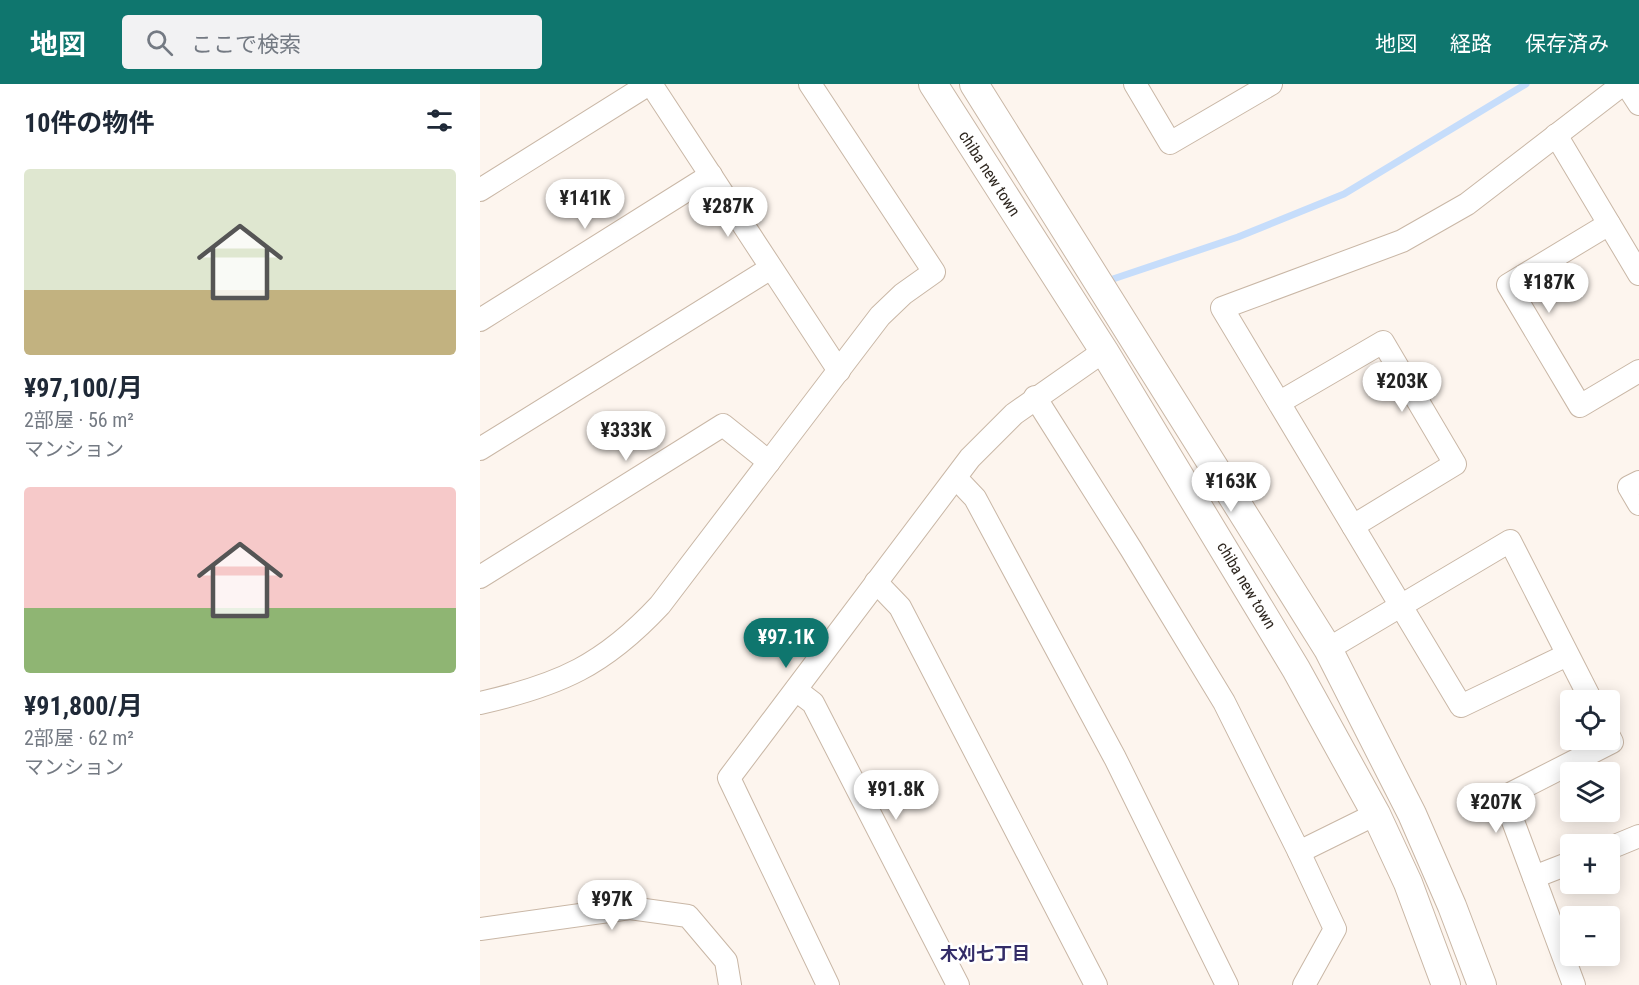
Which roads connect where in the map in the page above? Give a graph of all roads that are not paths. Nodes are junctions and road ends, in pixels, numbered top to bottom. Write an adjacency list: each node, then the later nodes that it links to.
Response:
1 (650, 84): 10 (street); 11 (street)
2 (810, 84): 17 (street)
3 (933, 84): 16 (main road, chiba new town)
4 (974, 84): 30 (main road, chiba new town)
5 (1135, 84): 6 (street)
6 (1271, 84)
7 (1625, 84): 8 (street); 9 (street)
8 (1639, 104)
9 (1556, 135): 12 (street); 20 (street)
10 (711, 175): 13 (street); 15 (street)
11 (480, 190)
12 (1609, 224): 14 (street); 18 (street)
13 (771, 268): 17 (street); 21 (street)
14 (1639, 274)
15 (480, 320)
16 (1104, 351): 19 (street); 36 (main road, chiba new town)
17 (839, 371): 22 (street)
18 (1639, 371)
19 (1035, 397): 23 (street); 39 (street)
20 (1280, 402): 26 (street); 26 (street)
21 (480, 449)
22 (769, 462): 27 (street); 34 (street)
23 (956, 478): 28 (street); 47 (street)
24 (1639, 482): 25 (street)
25 (1639, 504)
26 (1353, 526): 29 (street)
27 (480, 578)
28 (876, 582): 32 (street); 46 (street)
29 (1401, 606): 30 (street); 31 (street); 31 (street)
30 (1328, 649): 50 (main road, chiba new town)
31 (1567, 655): 33 (street)
32 (796, 690): 44 (street); 45 (street)
33 (1586, 690)
34 (480, 703)
35 (1596, 750): 41 (street)
36 (1376, 814): 39 (street); 49 (main road, chiba new town)
37 (1639, 836): 38 (street)
38 (1620, 844)
39 (1299, 852): 48 (street)
40 (1560, 867): 41 (street)
41 (1534, 877): 51 (street)
42 (480, 929): 43 (street)
43 (730, 985)
44 (828, 985)
45 (958, 985)
46 (1096, 985)
47 (1227, 985)
48 (1304, 985)
49 (1446, 985)
50 (1482, 985)
51 (1574, 985)

